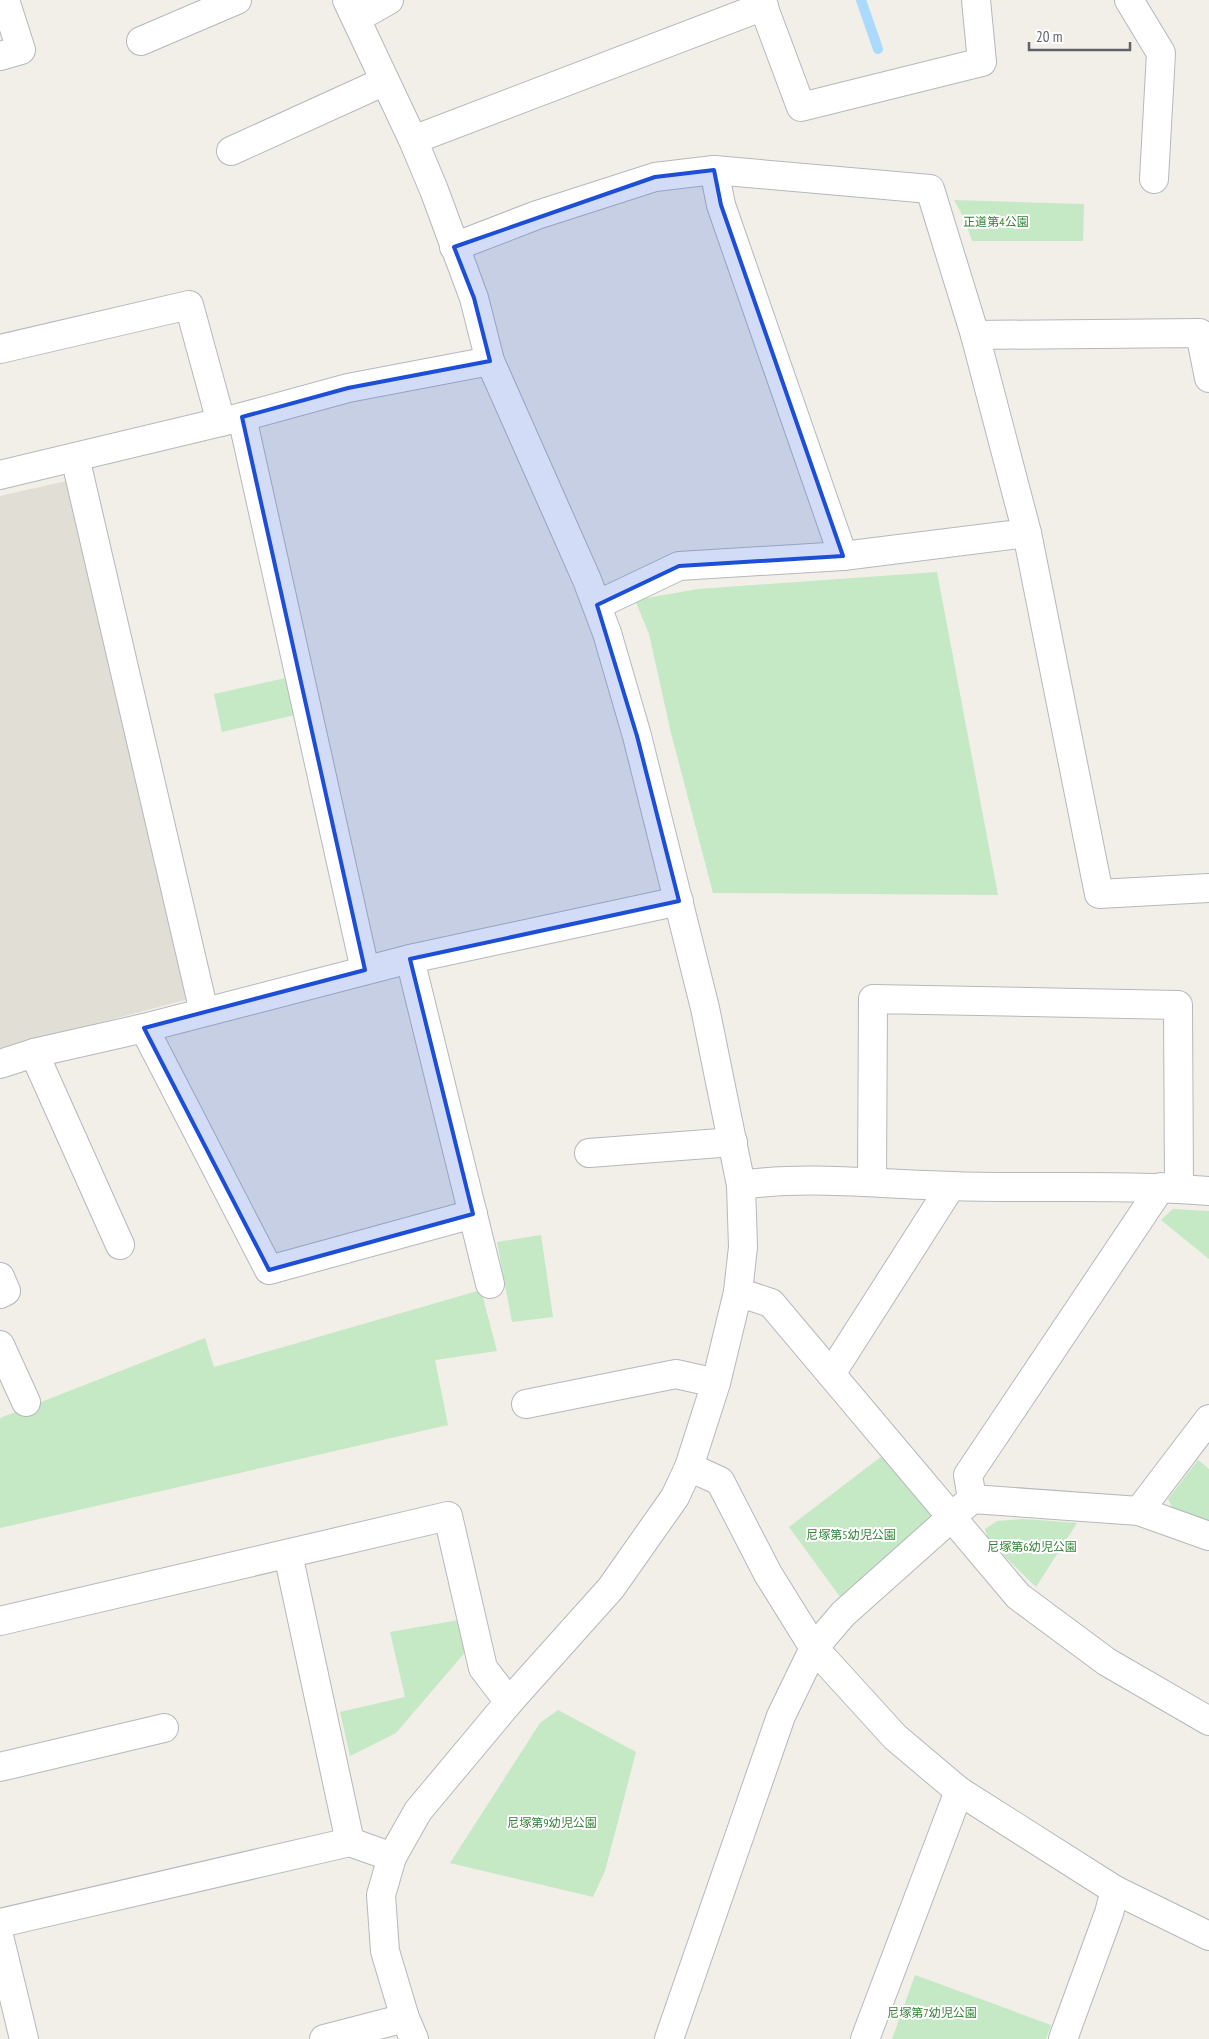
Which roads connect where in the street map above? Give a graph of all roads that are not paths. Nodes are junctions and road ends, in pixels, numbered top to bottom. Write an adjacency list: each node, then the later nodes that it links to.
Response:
1 (5, 0): 9 (street)
2 (237, 0): 8 (street)
3 (389, 0): 7 (street)
4 (976, 0): 6 (street)
5 (1129, 0): 14 (street)
6 (763, 3): 11 (street)
7 (352, 9): 10 (street)
8 (141, 41)
9 (0, 56)
10 (385, 81): 11 (street); 12 (street)
11 (413, 140): 15 (street)
12 (231, 150)
13 (714, 170): 15 (street); 16 (street); 24 (street)
14 (1154, 179)
15 (454, 247): 18 (street)
16 (975, 335): 19 (street); 23 (street)
17 (0, 349): 20 (street)
18 (490, 361): 20 (street); 25 (street)
19 (1209, 378)
20 (232, 419): 21 (street); 29 (street)
21 (75, 457): 22 (street); 30 (street)
22 (0, 475)
23 (1027, 533): 24 (street); 26 (street)
24 (843, 556): 25 (street)
25 (597, 605): 27 (street)
26 (1209, 888)
27 (679, 901): 28 (street); 34 (street)
28 (410, 959): 29 (street); 41 (street)
29 (365, 970): 30 (street)
30 (204, 1012): 31 (street)
31 (144, 1028): 32 (street); 41 (street)
32 (34, 1053): 33 (street); 42 (street)
33 (0, 1064)
34 (732, 1142): 35 (street); 37 (street)
35 (589, 1153)
36 (872, 1182): 37 (street); 38 (street); 39 (street)
37 (741, 1185): 45 (street)
38 (951, 1186): 39 (street); 48 (street)
39 (1170, 1188): 40 (street); 54 (street)
40 (1209, 1191)
41 (473, 1214): 44 (street)
42 (120, 1245)
43 (0, 1277): 46 (street)
44 (490, 1284)
45 (738, 1292): 48 (street); 49 (street)
46 (0, 1294)
47 (0, 1345): 50 (street)
48 (831, 1374): 56 (street)
49 (716, 1383): 51 (street); 53 (street)
50 (26, 1402)
51 (526, 1404)
52 (1209, 1419): 55 (street)
53 (690, 1467): 60 (street); 61 (street)
54 (972, 1498): 55 (street); 56 (street)
55 (1139, 1511): 57 (street)
56 (951, 1516): 60 (street); 62 (street)
57 (1209, 1536)
58 (288, 1554): 59 (street); 61 (street); 66 (street)
59 (0, 1621)
60 (814, 1648): 65 (street); 75 (street)
61 (509, 1702): 67 (street)
62 (1209, 1721)
63 (164, 1728): 64 (street)
64 (0, 1767)
65 (958, 1791): 68 (street); 76 (street)
66 (350, 1842): 67 (street); 69 (street)
67 (392, 1857): 72 (street)
68 (1115, 1890): 70 (street); 77 (street)
69 (0, 1923)
70 (1209, 1936)
71 (0, 1940): 73 (street)
72 (409, 2029): 74 (street)
73 (24, 2039)
74 (324, 2039)
75 (669, 2039)
76 (865, 2039)
77 (1063, 2039)

